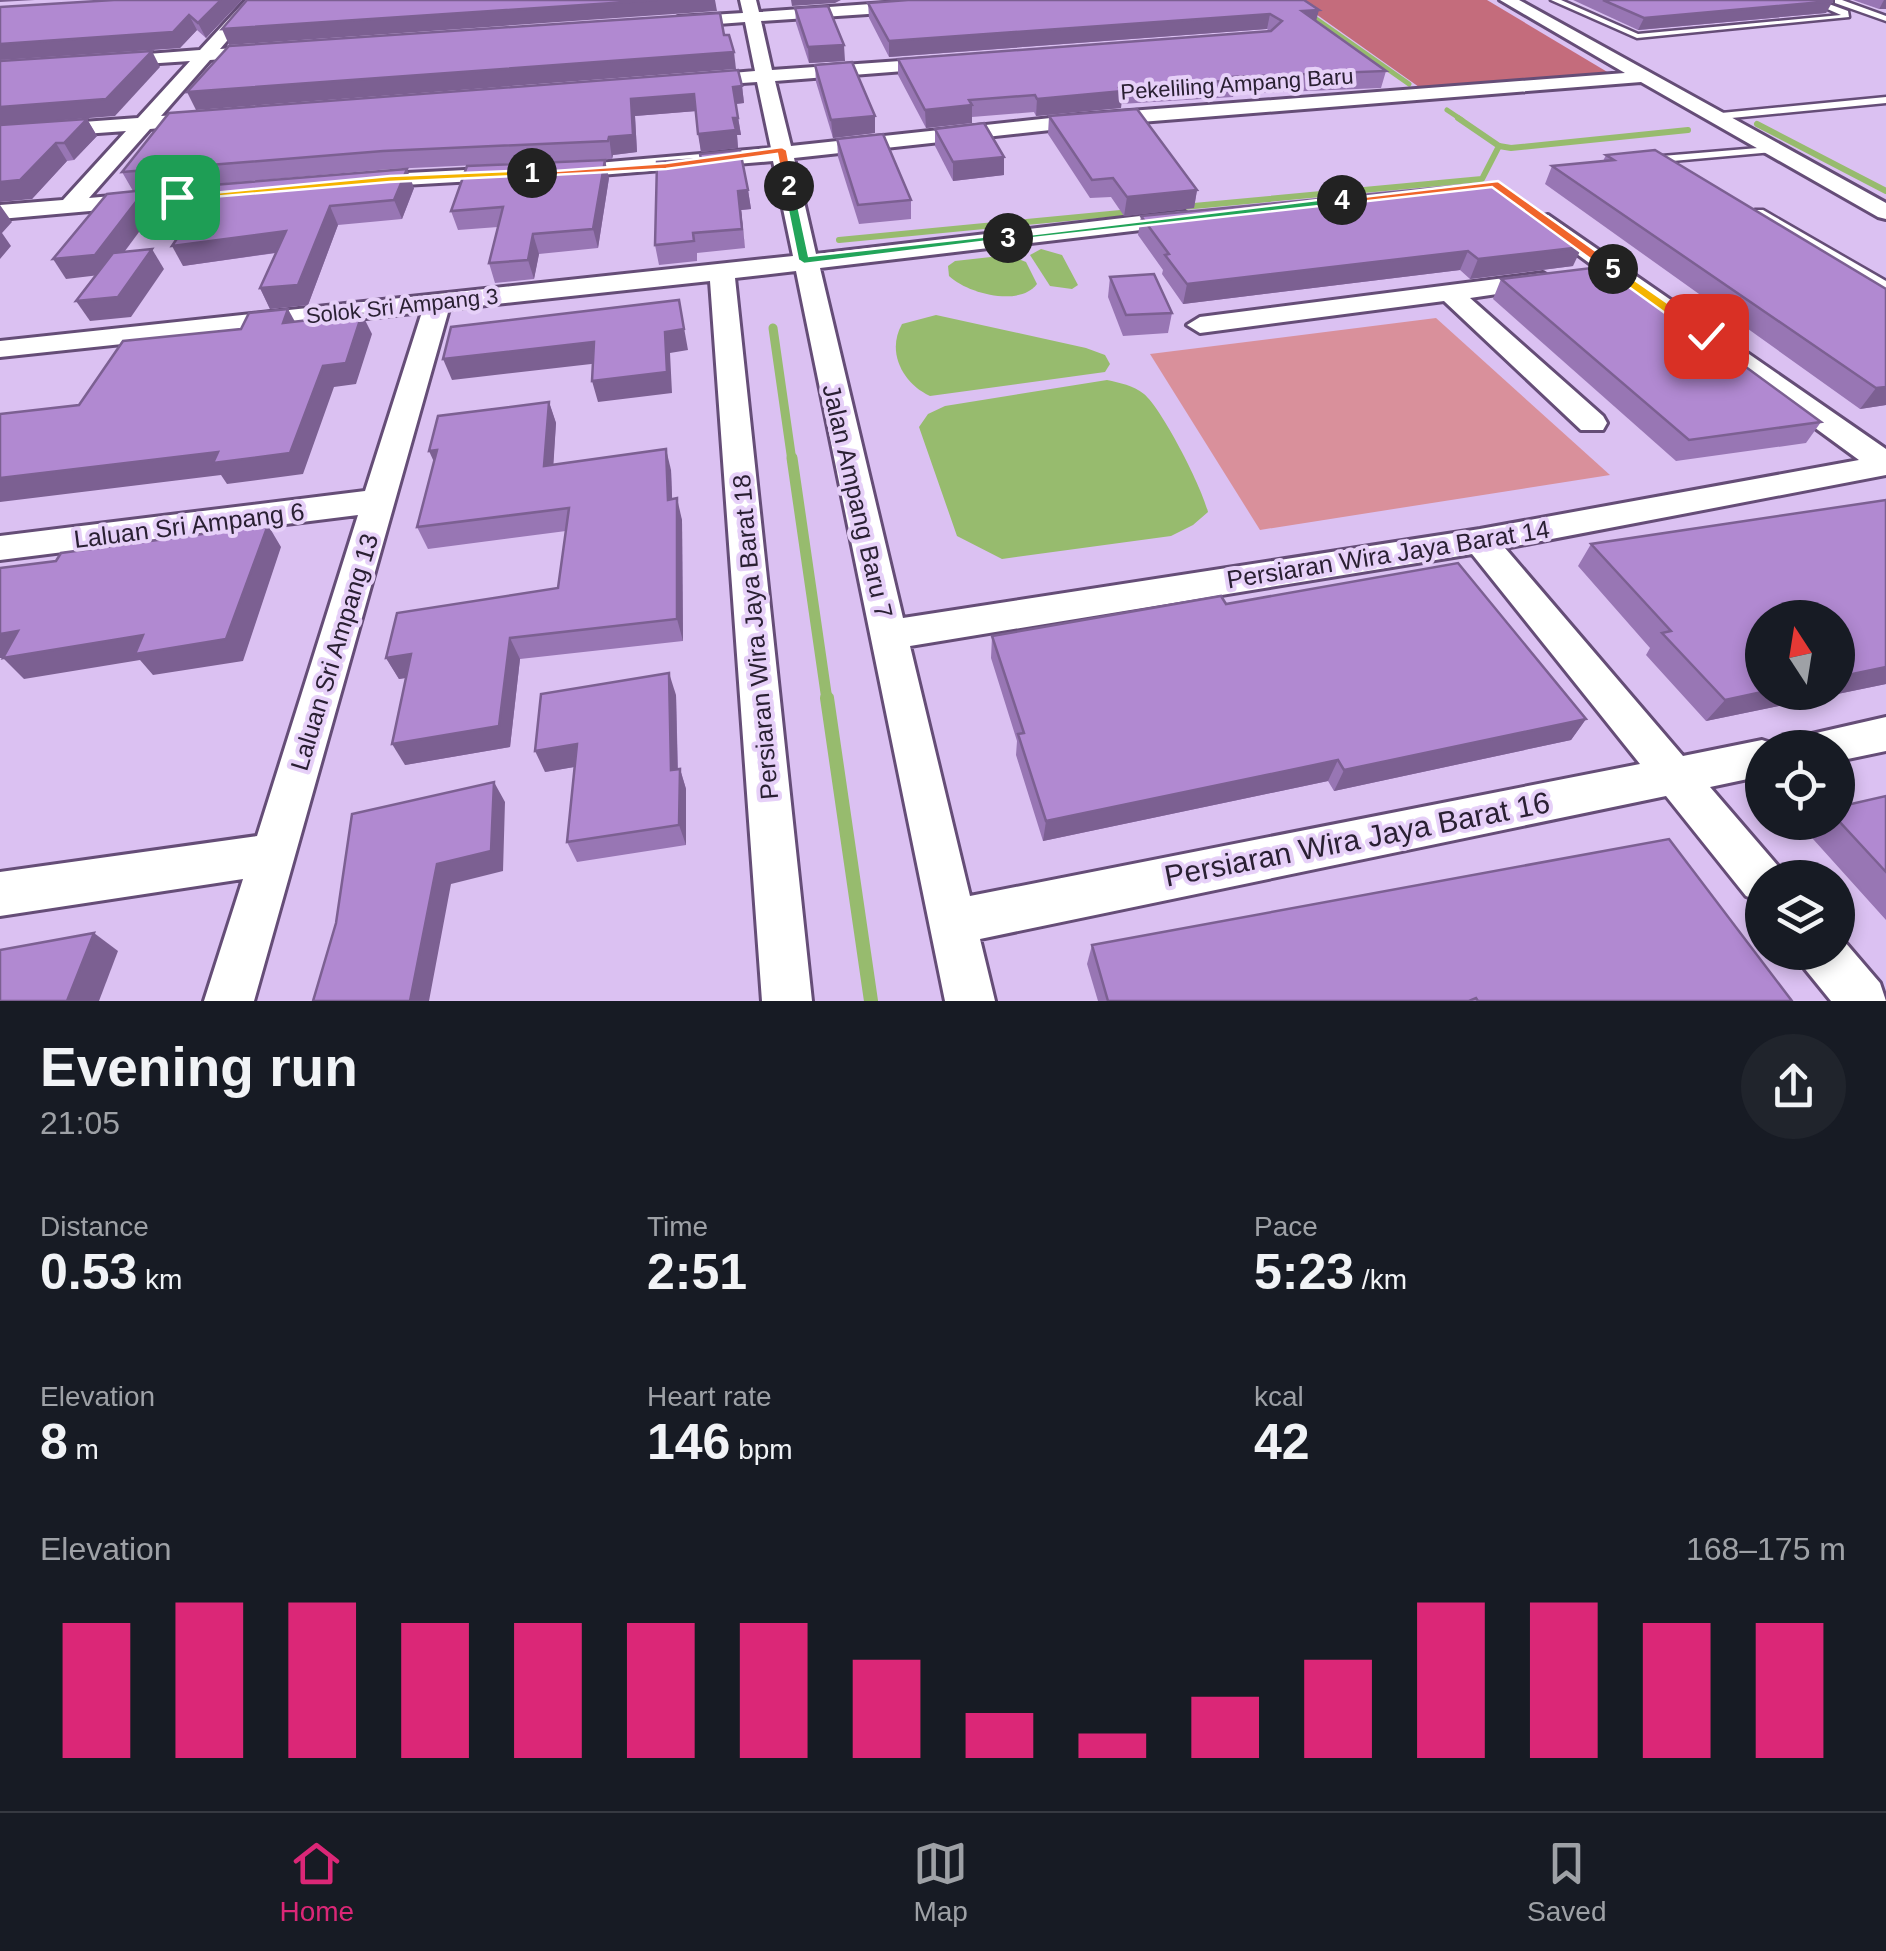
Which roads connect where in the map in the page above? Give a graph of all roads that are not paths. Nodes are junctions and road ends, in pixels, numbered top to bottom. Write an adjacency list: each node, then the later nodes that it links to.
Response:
1 (254, 0): 11 (street)
2 (1508, 0): 15 (street)
3 (1555, 0): 4 (lane)
4 (1811, 0)
5 (1834, 0): 8 (lane)
6 (928, 5): 7 (street)
7 (751, 9): 9 (street); 14 (street, Jalan Ampang Baru 7)
8 (1886, 19)
9 (655, 24)
10 (283, 50): 11 (street)
11 (204, 55): 12 (street); 20 (street)
12 (93, 62)
13 (960, 62): 14 (street)
14 (768, 76): 16 (street); 22 (street, Jalan Ampang Baru 7)
15 (1641, 76): 19 (street); 22 (street, Pekeliling Ampang Baru)
16 (670, 84)
17 (1886, 100): 19 (lane)
18 (222, 117): 20 (street)
19 (1711, 117): 23 (street)
20 (144, 123): 21 (street); 29 (street)
21 (0, 134)
22 (782, 150): 27 (street, Pekeliling Ampang Baru); 35 (street, Jalan Ampang Baru 7)
23 (1770, 150): 24 (lane); 33 (street)
24 (1670, 159): 25 (lane); 26 (lane)
25 (1636, 162)
26 (1686, 169)
27 (353, 182)
28 (278, 188): 29 (street)
29 (70, 206): 32 (street)
30 (1525, 206): 37 (street)
31 (1751, 208): 38 (lane)
32 (0, 212)
33 (1886, 212)
34 (1198, 216): 35 (street, Solok Sri Ampang 3)
35 (804, 260): 36 (street, Solok Sri Ampang 3); 48 (street, Jalan Ampang Baru 7)
36 (722, 272): 40 (street, Solok Sri Ampang 3); 59 (street, Persiaran Wira Jaya Barat 18)
37 (1616, 272): 39 (street); 44 (street)
38 (1886, 286)
39 (1450, 293): 41 (street); 43 (street)
40 (438, 302): 42 (street, Solok Sri Ampang 3); 45 (street, Laluan Sri Ampang 13)
41 (1200, 325)
42 (0, 349)
43 (1592, 424)
44 (1886, 465): 46 (street, Persiaran Wira Jaya Barat 14)
45 (378, 501): 47 (street, Laluan Sri Ampang 6); 53 (street, Laluan Sri Ampang 13)
46 (1480, 541): 48 (street, Persiaran Wira Jaya Barat 14); 52 (street)
47 (0, 548)
48 (888, 635): 56 (street, Jalan Ampang Baru 7)
49 (1886, 734): 50 (street)
50 (1855, 740)
51 (1745, 761): 52 (street, Persiaran Wira Jaya Barat 16)
52 (1674, 775): 54 (street); 56 (street, Persiaran Wira Jaya Barat 16)
53 (273, 854): 55 (street); 58 (street, Laluan Sri Ampang 13)
54 (1745, 861)
55 (0, 894)
56 (952, 922): 60 (street, Jalan Ampang Baru 7)
57 (1837, 970): 61 (street)
58 (230, 1001)
59 (788, 1001)
60 (970, 1001)
61 (1862, 1001)

